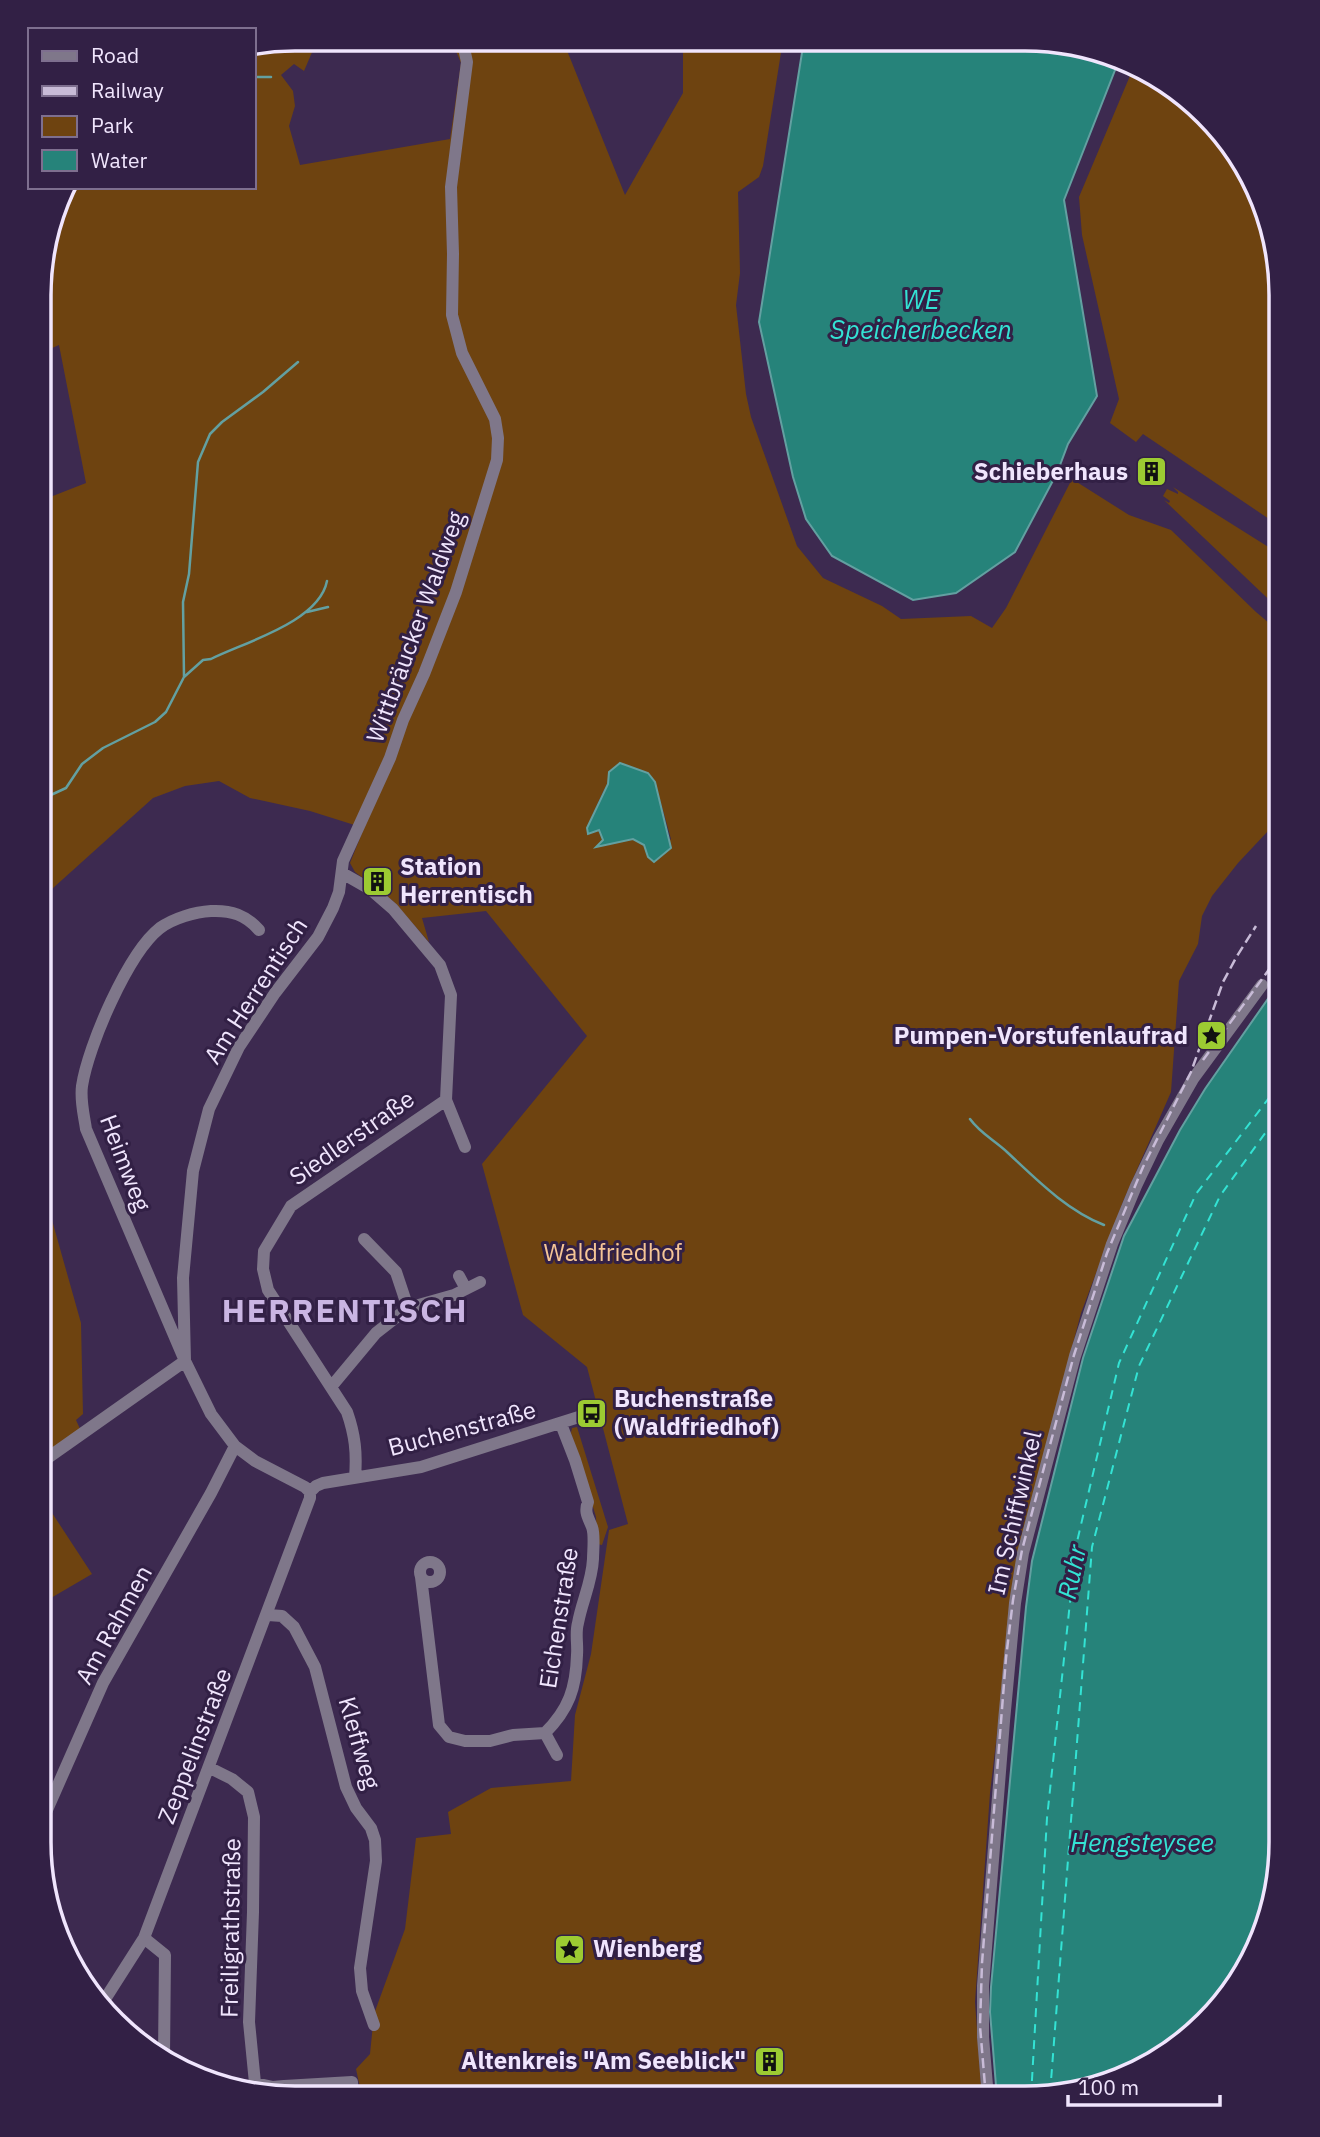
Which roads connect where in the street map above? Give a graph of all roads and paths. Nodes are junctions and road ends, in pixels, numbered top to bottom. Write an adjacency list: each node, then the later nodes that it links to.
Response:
1 (464, 51): 2 (street, Wittbräucker Waldweg)
2 (342, 873): 5 (street); 12 (street, Am Herrentisch)
3 (259, 930): 12 (street, Heimweg)
4 (1262, 985): 33 (street, Im Schiffwinkel)
5 (446, 1100): 6 (street); 13 (street, Siedlerstraße)
6 (465, 1147)
7 (364, 1239): 11 (street)
8 (459, 1276): 10 (street)
9 (480, 1282): 10 (street)
10 (466, 1289): 11 (street)
11 (408, 1308): 13 (street)
12 (184, 1362): 16 (street, Am Herrentisch); 17 (street)
13 (331, 1387): 18 (street, Siedlerstraße)
14 (585, 1415): 15 (street, Buchenstraße)
15 (561, 1424): 18 (street, Buchenstraße); 22 (street, Eichenstraße)
16 (235, 1446): 19 (street, Am Herrentisch); 25 (street, Am Rahmen)
17 (51, 1456)
18 (355, 1477): 19 (street, Buchenstraße)
19 (310, 1492): 21 (street, Zeppelinstraße)
20 (421, 1577): 22 (street)
21 (268, 1615): 24 (street, Zeppelinstraße); 28 (street, Kleffweg)
22 (545, 1733): 23 (street)
23 (557, 1755)
24 (209, 1768): 26 (street, Zeppelinstraße); 30 (street, Freiligrathstraße)
25 (51, 1799)
26 (144, 1938): 27 (street, Zeppelinstraße); 29 (street)
27 (106, 1997)
28 (374, 2025)
29 (164, 2048)
30 (255, 2082)
31 (289, 2086): 32 (street, Freiligrathstraße)
32 (352, 2086)
33 (987, 2086)

